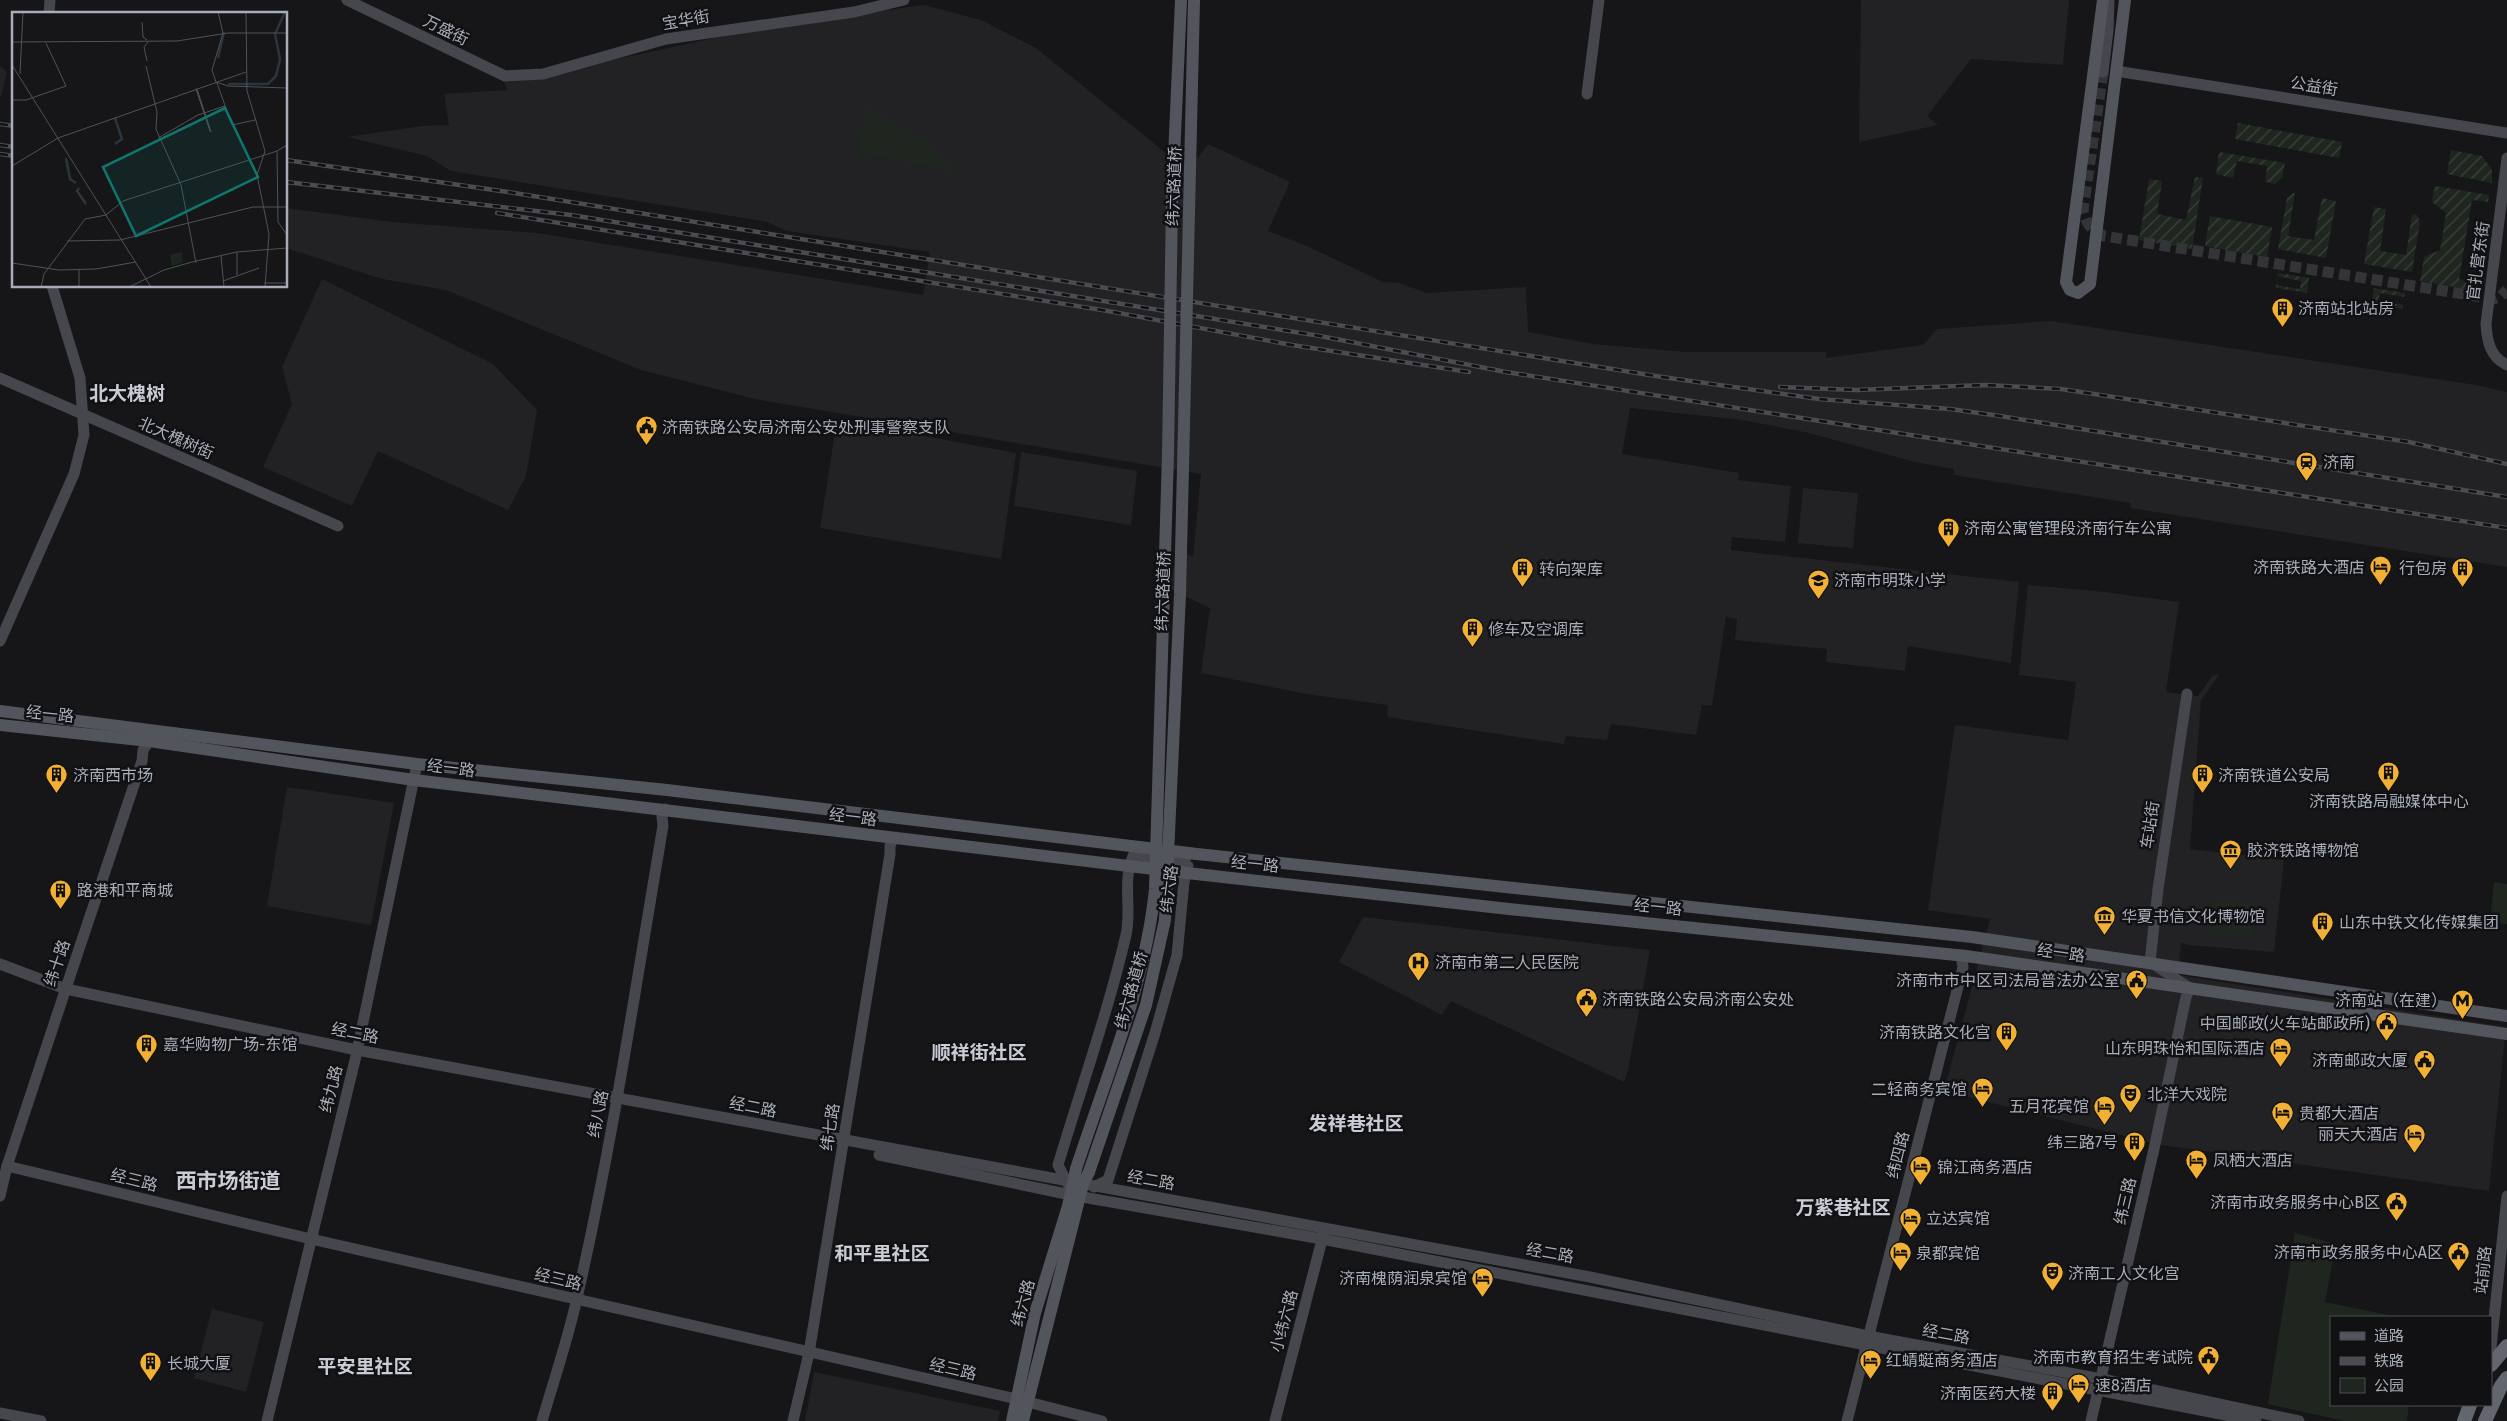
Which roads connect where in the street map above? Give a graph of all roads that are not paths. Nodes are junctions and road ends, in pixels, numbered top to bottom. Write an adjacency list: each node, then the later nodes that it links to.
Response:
1 (347, 0): 10 (street, 万盛街)
2 (904, 0): 10 (street, 宝华街)
3 (1181, 0): 44 (main road, 纬六路道桥, bridge)
4 (1194, 0): 45 (main road, 纬六路道桥, bridge)
5 (1599, 0): 11 (street)
6 (2103, 0): 9 (main road)
7 (2109, 0): 9 (street)
8 (2126, 0): 9 (main road)
9 (2109, 72): 12 (street, 公益街)
10 (505, 76)
11 (1588, 94)
12 (2507, 133)
13 (2507, 158): 14 (street, 官扎营东街)
14 (2503, 230): 16 (street, 官扎营东街)
15 (53, 288): 18 (street)
16 (2505, 364)
17 (0, 378): 18 (street, 北大槐树街)
18 (84, 415): 19 (street, 北大槐树街); 20 (street)
19 (338, 526)
20 (0, 641)
21 (2187, 694): 33 (street, 车站街)
22 (0, 711): 25 (main road, 经一路)
23 (0, 725): 24 (main road, 经一路)
24 (149, 741): 26 (main road, 经一路); 37 (street, 纬十路)
25 (417, 764): 26 (street, 纬九路); 29 (main road, 经一路)
26 (414, 780): 27 (main road, 经一路); 40 (street, 纬九路)
27 (665, 810): 28 (main road, 经一路); 41 (street, 纬八路)
28 (893, 838): 30 (main road, 经一路); 42 (street, 纬七路)
29 (1190, 853): 30 (street, 纬六路); 31 (street, 纬六路); 33 (main road, 经一路)
30 (1130, 865): 31 (main road, 经一路); 46 (street)
31 (1187, 873): 32 (main road, 经一路); 46 (street, 纬六路)
32 (1966, 956): 36 (main road, 经一路); 53 (street, 纬四路)
33 (2150, 962): 36 (street); 38 (main road, 经一路)
34 (0, 964): 37 (street, 经二路)
35 (0, 970): 37 (street, 经二路)
36 (2190, 988): 39 (main road, 经一路); 58 (street, 纬三路)
37 (65, 991): 40 (street, 经二路); 43 (street, 纬十路)
38 (2507, 1016)
39 (2507, 1034)
40 (356, 1053): 41 (street, 经二路); 50 (street, 纬九路)
41 (617, 1100): 42 (street, 经二路); 51 (street, 纬八路)
42 (844, 1144): 46 (street, 经二路); 55 (street, 纬七路)
43 (7, 1166): 47 (street, 纬十路); 50 (street, 经三路)
44 (1076, 1168): 46 (main road, 纬六路)
45 (1089, 1172): 46 (main road, 纬六路)
46 (1078, 1187): 49 (street, 经二路); 49 (street, 经二路); 59 (main road, 纬六路)
47 (0, 1196)
48 (2507, 1196): 52 (street, 站前路)
49 (1323, 1234): 53 (street, 经二路); 71 (street, 小纬六路)
50 (311, 1239): 51 (street, 经三路); 65 (street, 纬九路)
51 (577, 1300): 55 (street, 经三路); 66 (street, 纬八路)
52 (2492, 1338)
53 (1867, 1341): 58 (street, 经二路); 72 (street, 纬四路)
54 (2507, 1346): 56 (highway)
55 (808, 1353): 59 (street, 经三路); 67 (street, 纬七路)
56 (2492, 1364)
57 (2507, 1378): 62 (highway)
58 (2101, 1384): 73 (street, 纬三路); 74 (street, 经二路); 75 (street, 经二路)
59 (1022, 1401): 68 (main road, 纬六路); 69 (main road, 纬六路); 70 (street, 经三路)
60 (2470, 1406): 76 (highway)
61 (2492, 1406): 77 (highway)
62 (2492, 1406)
63 (0, 1413): 64 (street)
64 (41, 1421)
65 (267, 1421)
66 (542, 1421)
67 (793, 1421)
68 (1012, 1421)
69 (1023, 1421)
70 (1102, 1421)
71 (1275, 1421)
72 (1847, 1421)
73 (2091, 1421)
74 (2256, 1421)
75 (2299, 1421)
76 (2464, 1421)
77 (2485, 1421)

